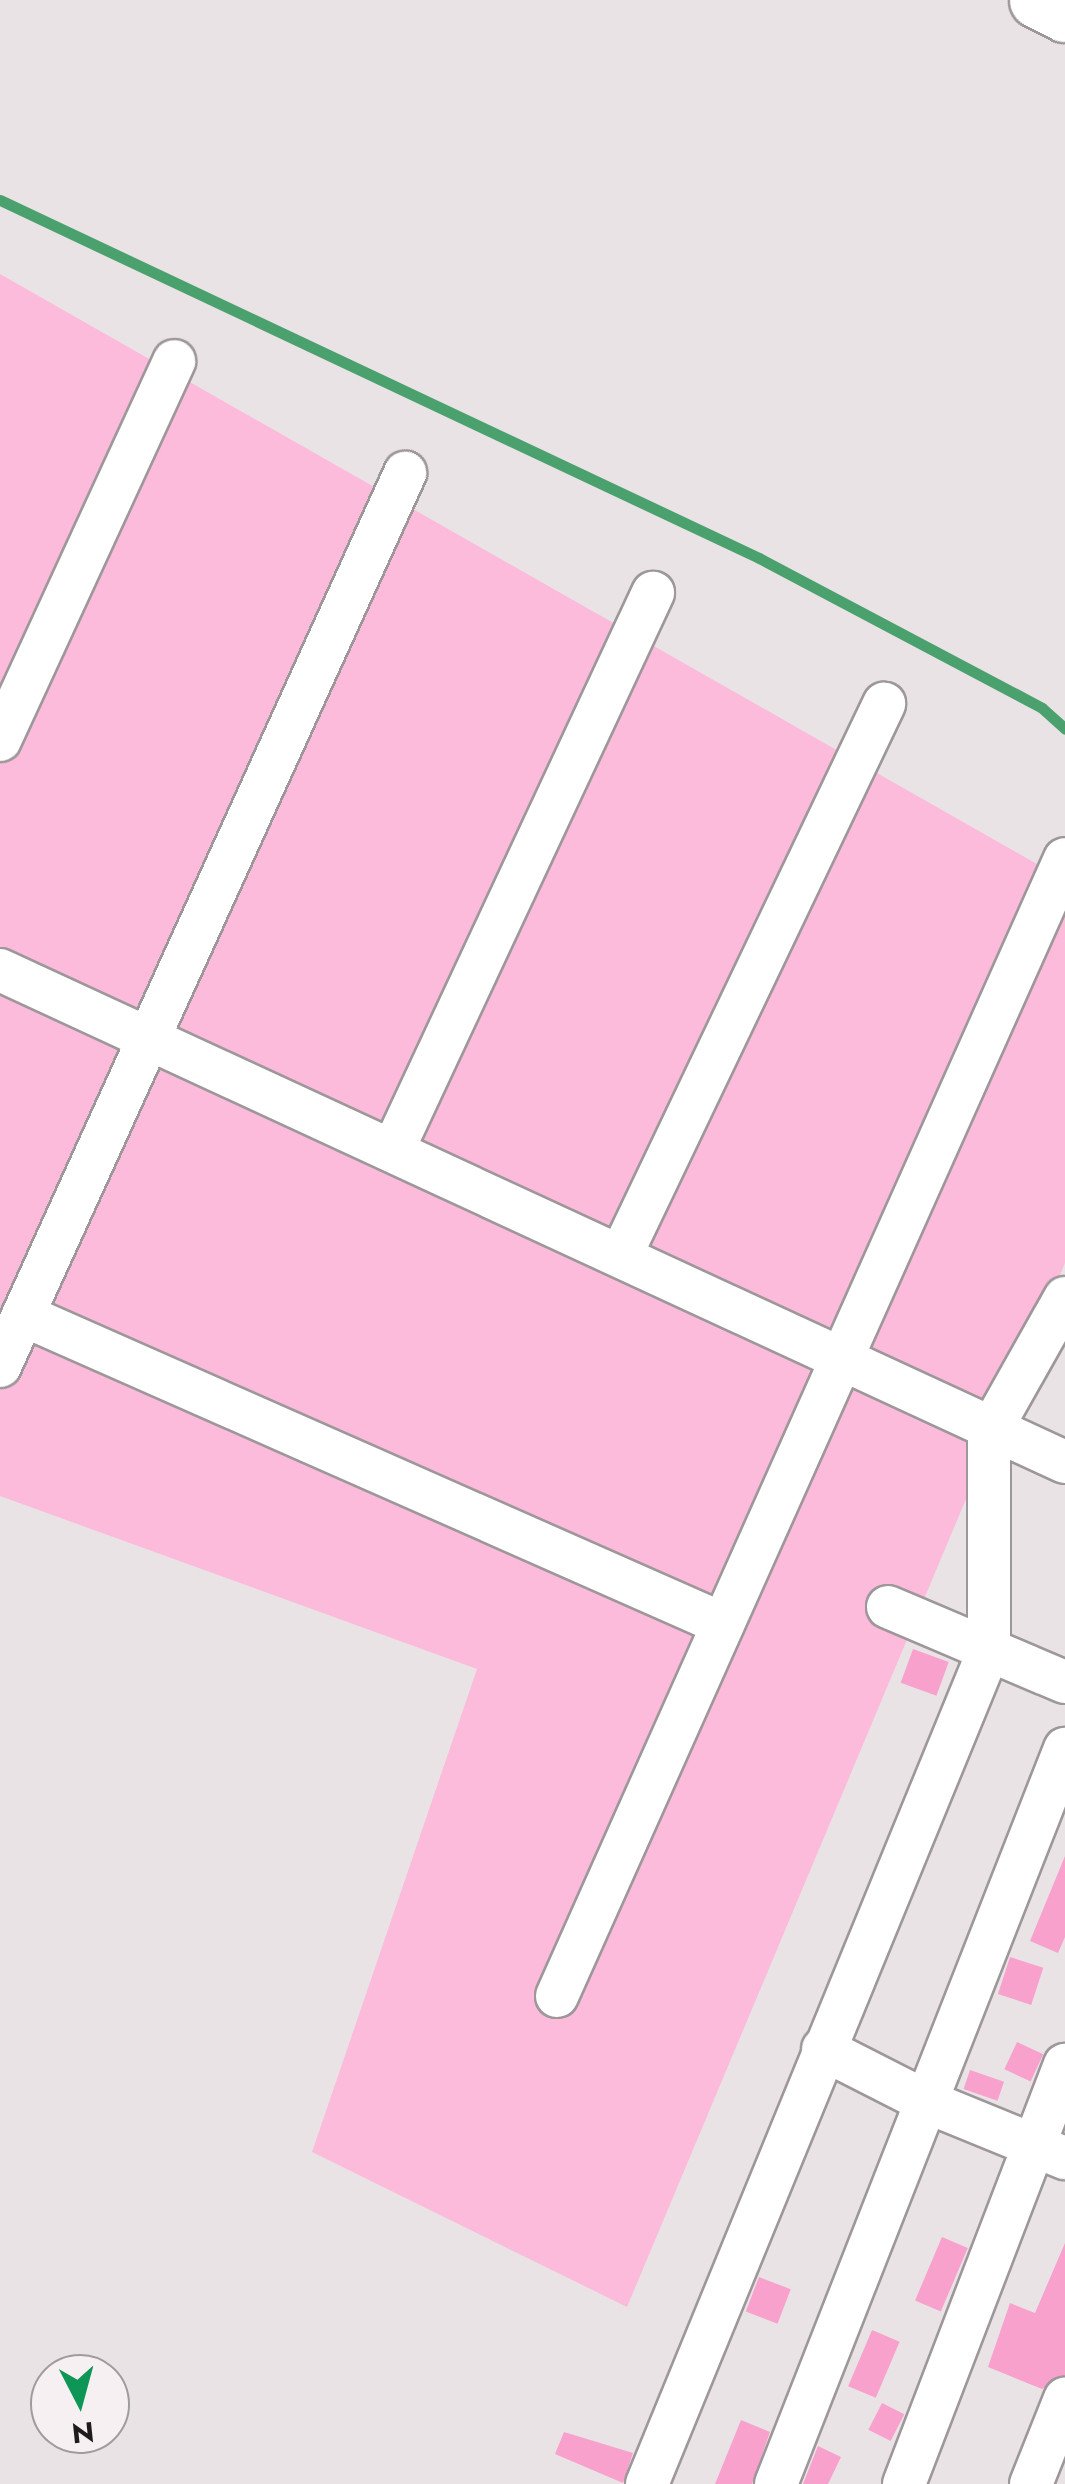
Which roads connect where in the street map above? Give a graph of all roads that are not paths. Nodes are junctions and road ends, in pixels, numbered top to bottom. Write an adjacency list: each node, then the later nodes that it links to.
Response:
1 (1037, 0): 2 (street)
2 (1065, 14)
3 (174, 362): 7 (street)
4 (405, 474): 10 (street)
5 (653, 594): 11 (street)
6 (884, 704): 12 (street)
7 (0, 740)
8 (1065, 859): 15 (street)
9 (0, 970): 10 (street)
10 (152, 1040): 11 (street); 14 (street)
11 (394, 1150): 12 (street)
12 (621, 1255): 15 (street)
13 (1065, 1298): 17 (street)
14 (23, 1314): 16 (street); 20 (street)
15 (843, 1357): 17 (street); 20 (street)
16 (0, 1366)
17 (990, 1433): 18 (street); 21 (street)
18 (1061, 1450)
19 (888, 1606): 21 (street)
20 (723, 1624): 24 (street)
21 (988, 1650): 22 (street); 25 (street)
22 (1065, 1682)
23 (1065, 1749): 27 (street)
24 (557, 1996)
25 (822, 2049): 27 (street); 30 (street)
26 (1065, 2065): 28 (street)
27 (924, 2101): 28 (street); 31 (street)
28 (1049, 2152): 32 (street)
29 (1065, 2399): 33 (street)
30 (648, 2484)
31 (776, 2484)
32 (904, 2484)
33 (1032, 2484)

